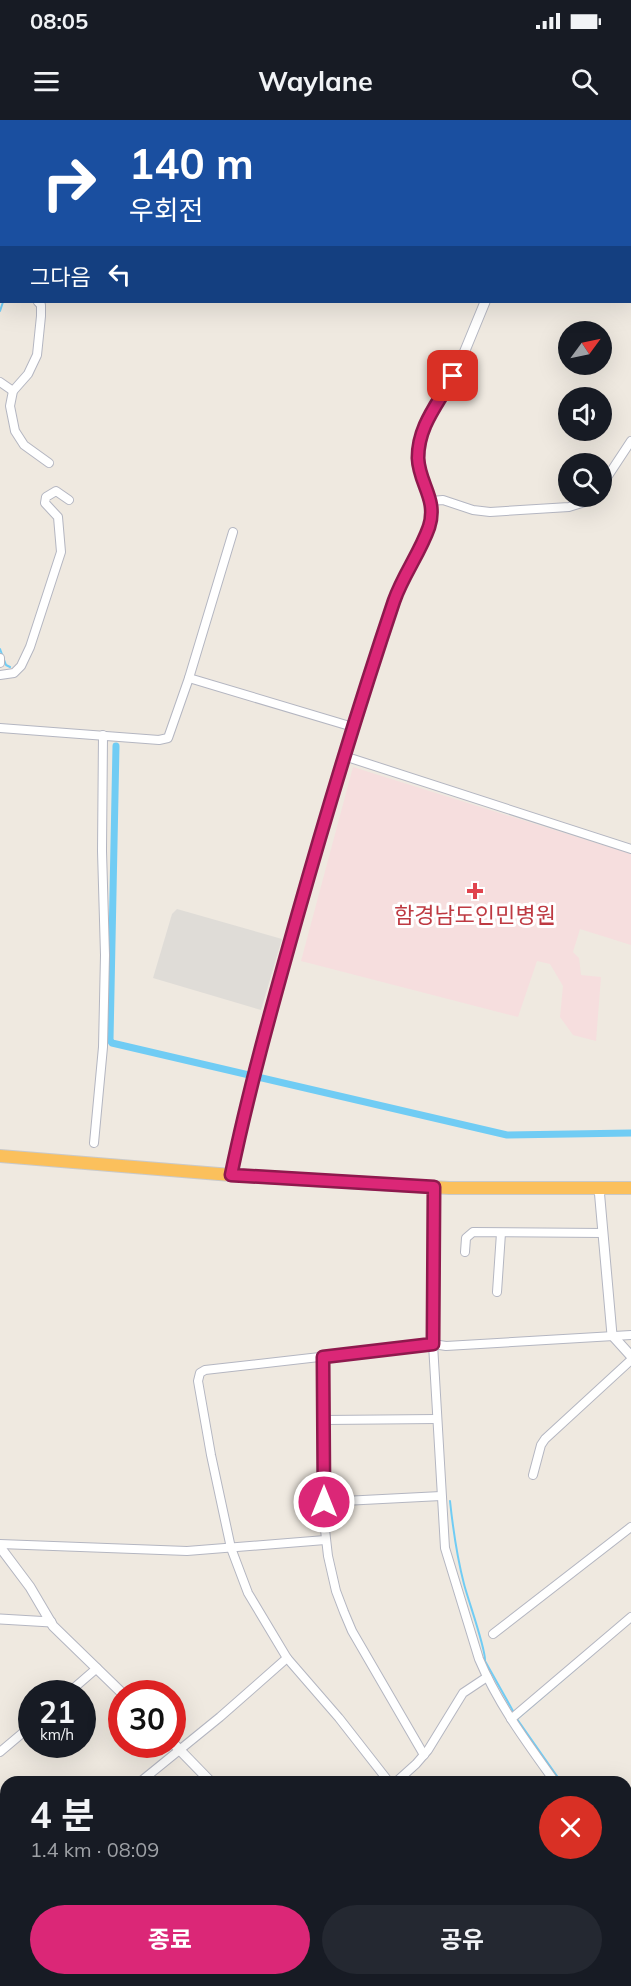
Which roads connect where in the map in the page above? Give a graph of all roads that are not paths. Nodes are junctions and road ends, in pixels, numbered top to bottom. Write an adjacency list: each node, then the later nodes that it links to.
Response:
1 (38, 303): 4 (street)
2 (485, 303): 9 (street)
3 (0, 382): 4 (street)
4 (13, 391): 6 (street)
5 (631, 441): 7 (street)
6 (49, 463)
7 (612, 470)
8 (69, 500): 14 (street)
9 (431, 501): 10 (street); 16 (street)
10 (568, 507)
11 (233, 532): 15 (street)
12 (0, 658): 13 (street)
13 (0, 663)
14 (0, 675)
15 (189, 678): 16 (street); 18 (street)
16 (353, 727): 19 (street)
17 (0, 728): 18 (street)
18 (103, 735): 21 (street)
19 (344, 756): 20 (street); 23 (street)
20 (631, 849)
21 (94, 1143)
22 (0, 1156): 23 (highway)
23 (231, 1175): 24 (highway)
24 (434, 1187): 25 (highway); 33 (street)
25 (600, 1188): 26 (highway); 28 (street)
26 (631, 1188)
27 (501, 1233): 28 (street); 29 (street); 30 (street)
28 (603, 1233): 31 (street)
29 (465, 1252)
30 (497, 1292)
31 (612, 1335): 32 (street); 33 (street); 35 (street)
32 (631, 1335)
33 (433, 1344): 34 (street); 36 (street)
34 (323, 1357): 37 (street); 44 (street)
35 (631, 1358): 38 (street)
36 (437, 1419): 37 (street); 39 (street)
37 (324, 1420): 40 (street)
38 (533, 1475)
39 (441, 1496): 40 (street); 51 (street)
40 (324, 1502): 42 (street)
41 (631, 1527): 48 (street)
42 (325, 1540): 44 (street); 58 (street)
43 (0, 1545): 44 (street); 47 (street)
44 (231, 1548): 49 (street)
45 (631, 1617): 54 (street)
46 (0, 1619): 47 (street)
47 (51, 1622): 50 (street)
48 (493, 1634)
49 (287, 1658): 56 (street); 63 (street)
50 (96, 1668): 52 (street); 53 (street)
51 (487, 1677): 54 (street); 58 (street)
52 (83, 1680)
53 (108, 1680)
54 (511, 1719): 65 (street)
55 (18, 1737): 57 (street)
56 (186, 1739)
57 (0, 1752)
58 (424, 1755): 64 (street)
59 (186, 1756): 62 (street)
60 (163, 1758): 61 (street)
61 (146, 1776)
62 (205, 1776)
63 (384, 1776)
64 (402, 1776)
65 (551, 1776)

